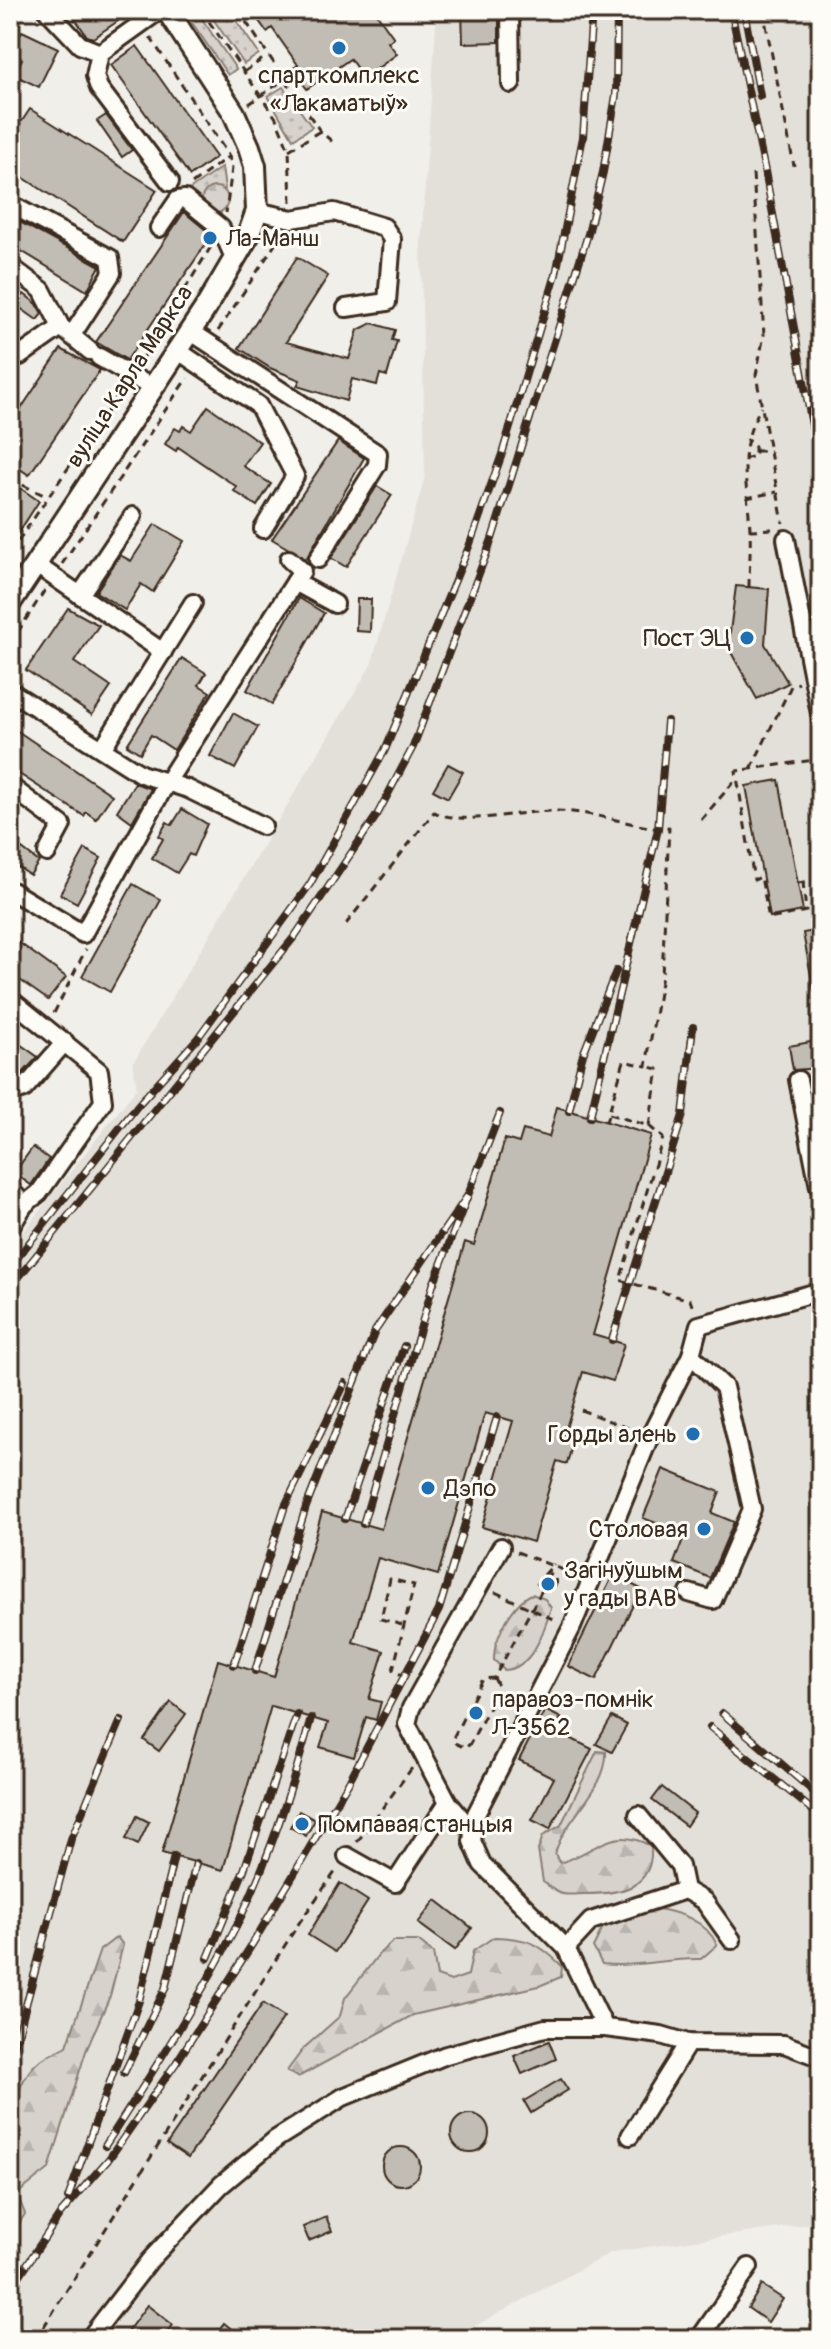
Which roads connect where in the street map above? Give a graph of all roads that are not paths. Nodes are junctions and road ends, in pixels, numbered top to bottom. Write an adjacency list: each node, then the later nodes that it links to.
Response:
1 (47, 10): 5 (street)
2 (160, 10): 5 (street)
3 (167, 10): 9 (main road, вуліца Карла Маркса)
4 (510, 10): 6 (street)
5 (100, 53): 7 (street)
6 (511, 84)
7 (176, 187)
8 (10, 204): 15 (street)
9 (256, 214): 11 (street); 12 (main road, вуліца Карла Маркса); 14 (street)
10 (159, 228): 11 (street)
11 (221, 228): 12 (street)
12 (235, 260): 16 (main road, вуліца Карла Маркса)
13 (10, 266): 15 (street)
14 (346, 308)
15 (66, 331): 18 (street); 19 (street)
16 (190, 331): 17 (main road, вуліца Карла Маркса); 24 (street)
17 (177, 350): 19 (main road, вуліца Карла Маркса); 21 (street)
18 (10, 358)
19 (153, 388): 25 (main road, вуліца Карла Маркса)
20 (133, 516): 27 (street)
21 (263, 529)
22 (786, 539): 33 (street)
23 (289, 559): 26 (street)
24 (318, 559)
25 (35, 564): 27 (street); 28 (main road, вуліца Карла Маркса)
26 (295, 582): 30 (street); 35 (street)
27 (80, 595): 31 (street)
28 (10, 603)
29 (193, 603): 31 (street)
30 (335, 604)
31 (163, 652): 34 (street)
32 (10, 691): 34 (street)
33 (821, 719)
34 (102, 749): 35 (street)
35 (167, 782): 37 (street); 39 (street)
36 (10, 786): 38 (street)
37 (263, 826)
38 (47, 853)
39 (10, 890)
40 (10, 999): 41 (street)
41 (65, 1042): 43 (street); 46 (street)
42 (798, 1080): 45 (street)
43 (10, 1094)
44 (10, 1189): 46 (street)
45 (820, 1190)
46 (24, 1205): 47 (street)
47 (10, 1228)
48 (821, 1291): 49 (street)
49 (691, 1355): 51 (street); 54 (street)
50 (501, 1547): 52 (street)
51 (689, 1593)
52 (448, 1802): 54 (street); 55 (street)
53 (638, 1815): 56 (street)
54 (473, 1832): 58 (street)
55 (347, 1856)
56 (685, 1890): 57 (street); 58 (street)
57 (732, 1940)
58 (566, 1948): 59 (street)
59 (605, 2028): 60 (street); 64 (street)
60 (688, 2043): 61 (street); 62 (street)
61 (821, 2058)
62 (630, 2136)
63 (749, 2267): 65 (street)
64 (89, 2339)
65 (699, 2339)

